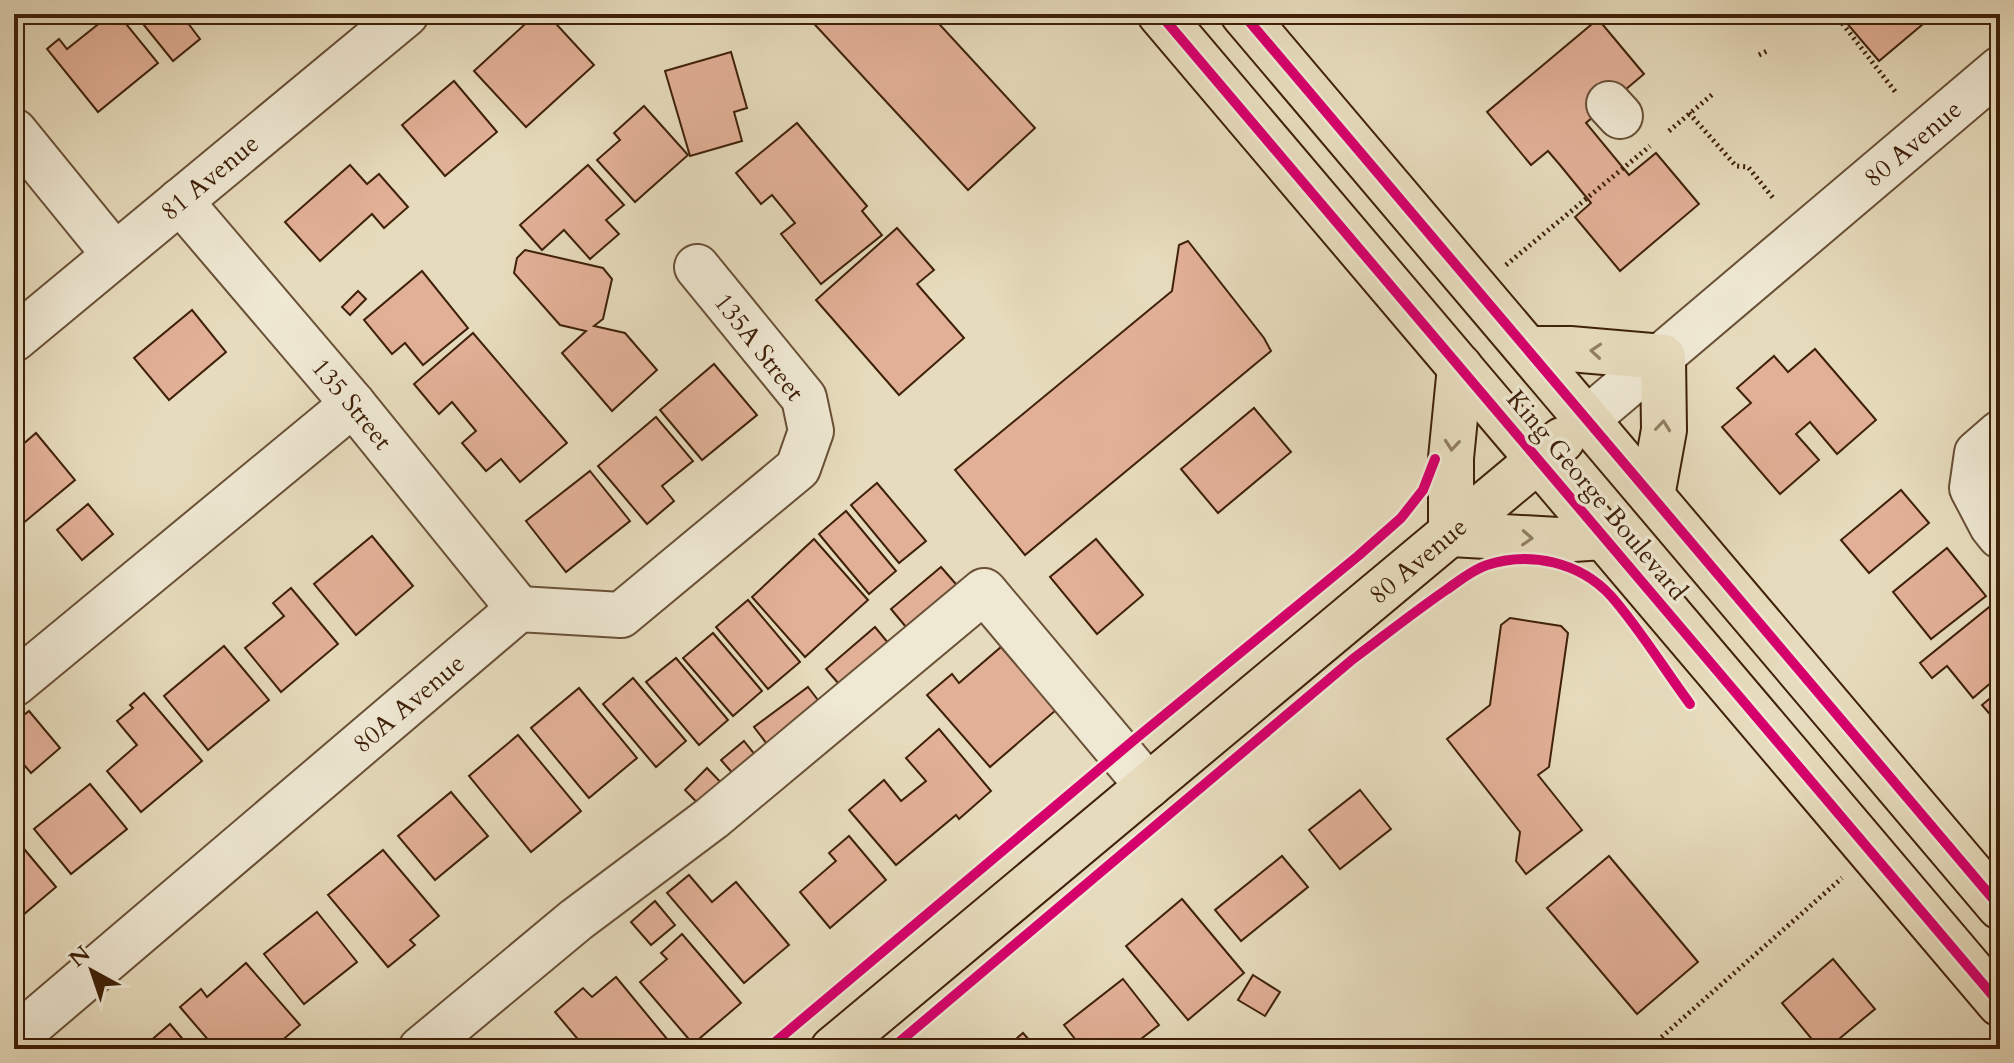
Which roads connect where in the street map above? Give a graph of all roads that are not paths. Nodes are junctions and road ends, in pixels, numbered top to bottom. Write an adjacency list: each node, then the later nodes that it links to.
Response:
1 (406, 14): 6 (street, 81 Avenue)
2 (1160, 14): 12 (main road, King George Boulevard)
3 (1243, 14): 10 (main road, King George Boulevard)
4 (2000, 69): 11 (street, 80 Avenue)
5 (14, 131): 7 (street)
6 (180, 201): 7 (street, 81 Avenue); 13 (street, 135 Street)
7 (115, 255): 9 (street, 81 Avenue)
8 (697, 267): 21 (street, 135A Street)
9 (14, 339)
10 (1529, 349): 11 (main road, one-way to 10); 14 (main road, King George Boulevard)
11 (1663, 357): 14 (street, 80 Avenue); 17 (main road, one-way to 11)
12 (1460, 367): 16 (main road, King George Boulevard); 18 (main road, one-way to 18)
13 (353, 404): 21 (street, 135 Street); 22 (street)
14 (1586, 420): 16 (main road, 80 Avenue); 17 (main road, King George Boulevard)
15 (2000, 433): 19 (street)
16 (1538, 460): 18 (main road, 80 Avenue); 20 (main road, King George Boulevard)
17 (1652, 496): 24 (main road, King George Boulevard)
18 (1451, 534): 20 (main road, one-way to 20); 23 (main road, 80 Avenue)
19 (2000, 536)
20 (1603, 537): 25 (main road, King George Boulevard)
21 (519, 609): 26 (street, 80A Avenue)
22 (14, 684)
23 (1148, 786): 27 (street); 28 (main road, 80 Avenue)
24 (2000, 907)
25 (2000, 1004)
26 (14, 1039)
27 (421, 1049)
28 (833, 1049)

